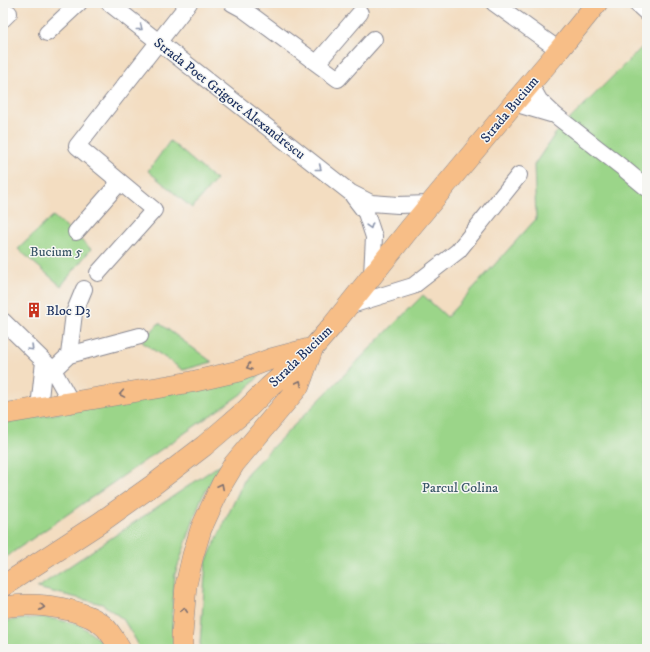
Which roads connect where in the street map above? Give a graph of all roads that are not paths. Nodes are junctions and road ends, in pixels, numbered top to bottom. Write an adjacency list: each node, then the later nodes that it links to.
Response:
1 (78, 3): 8 (street)
2 (109, 3): 10 (street, Strada Poet Grigore Alexandrescu, one-way to 10)
3 (189, 3): 10 (street)
4 (232, 3): 12 (street)
5 (494, 3): 11 (street)
6 (597, 3): 11 (main road, Strada Bucium)
7 (360, 13): 12 (street)
8 (47, 33)
9 (374, 39): 12 (street)
10 (159, 43): 17 (street); 19 (street, Strada Poet Grigore Alexandrescu, one-way to 19)
11 (559, 50): 13 (main road, Strada Bucium)
12 (317, 64)
13 (530, 84): 14 (main road, Strada Bucium); 15 (street)
14 (514, 103): 15 (street); 20 (main road, Strada Bucium)
15 (555, 115): 18 (street)
16 (519, 175): 25 (street)
17 (120, 182): 21 (street); 22 (street)
18 (647, 188)
19 (350, 193): 20 (street); 23 (street, one-way to 23)
20 (430, 204): 23 (main road, Strada Bucium)
21 (76, 232)
22 (98, 273)
23 (372, 275): 25 (main road, Strada Bucium)
24 (84, 289): 29 (street)
25 (348, 306): 28 (main road, Strada Bucium)
26 (3, 320): 30 (street, one-way to 30)
27 (140, 336): 29 (street)
28 (313, 348): 31 (main road, one-way to 31); 34 (main road, Strada Bucium); 37 (main road, one-way to 28)
29 (68, 355): 30 (street)
30 (48, 366): 31 (street); 32 (street)
31 (71, 402): 32 (main road)
32 (39, 408): 33 (main road)
33 (3, 414)
34 (3, 586)
35 (3, 607): 36 (main road, one-way to 36)
36 (120, 649)
37 (182, 649)

